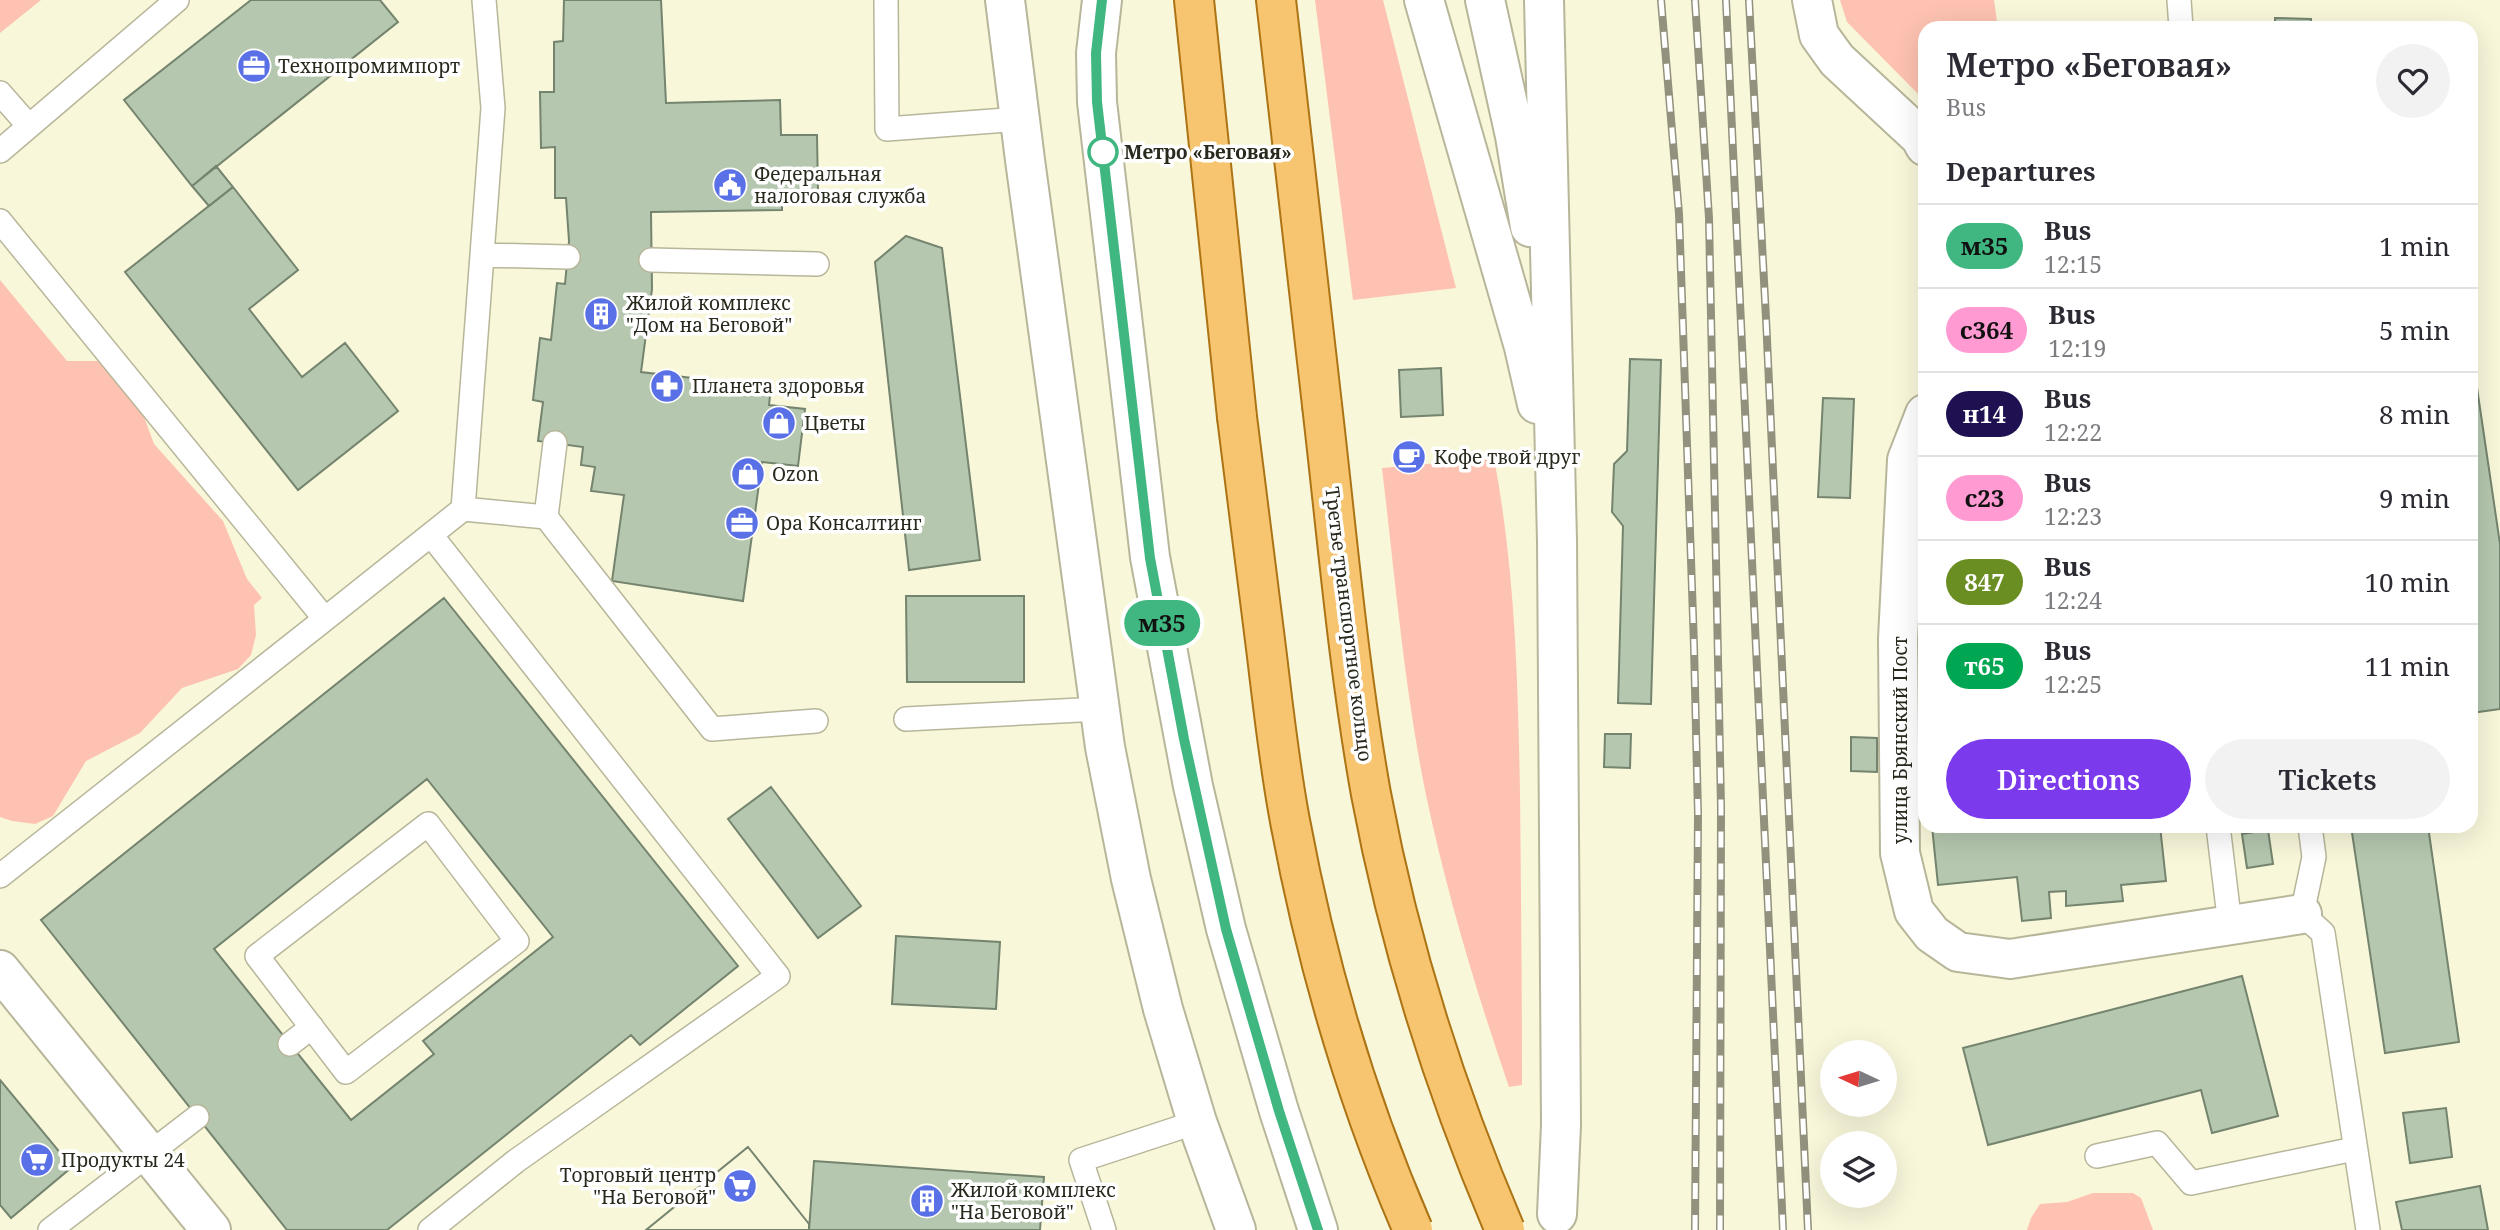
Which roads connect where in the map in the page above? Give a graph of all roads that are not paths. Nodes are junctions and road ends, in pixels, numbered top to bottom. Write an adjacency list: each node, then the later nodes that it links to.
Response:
1 (177, 0): 16 (lane)
2 (484, 0): 20 (lane)
3 (886, 0): 15 (lane)
4 (1005, 0): 15 (main road)
5 (1102, 0): 54 (main road)
6 (1194, 0): 55 (main road, bridge)
7 (1276, 0): 56 (main road, Третье транспортное кольцо, bridge)
8 (1424, 0): 30 (main road)
9 (1485, 0): 24 (main road)
10 (1544, 0): 24 (main road)
11 (1812, 0): 17 (main road)
12 (2179, 0): 13 (lane)
13 (2180, 21)
14 (0, 93): 16 (lane)
15 (1020, 119): 32 (main road)
16 (29, 126): 18 (lane)
17 (1918, 135)
18 (0, 151)
19 (0, 221): 31 (lane)
20 (482, 256): 21 (lane); 27 (lane)
21 (568, 257)
22 (651, 260): 23 (lane)
23 (817, 264)
24 (1553, 416): 30 (main road)
25 (1918, 432): 39 (main road, улица Брянский Пост)
26 (555, 443): 28 (lane)
27 (463, 509): 28 (lane); 29 (lane)
28 (546, 517): 34 (lane)
29 (431, 535): 31 (lane); 51 (lane)
30 (1556, 541): 48 (main road)
31 (325, 619): 37 (lane)
32 (1100, 709): 33 (lane); 44 (main road)
33 (906, 719)
34 (816, 722)
35 (2219, 833): 39 (lane)
36 (2311, 833): 38 (lane)
37 (0, 876)
38 (2302, 914): 39 (main road, улица Брянский Пост); 45 (lane)
39 (2230, 925)
40 (0, 970): 46 (main road)
41 (312, 1027): 41 (lane); 42 (lane)
42 (290, 1044)
43 (197, 1117): 46 (lane)
44 (1197, 1122): 52 (lane); 53 (main road)
45 (2354, 1149): 47 (lane); 57 (lane)
46 (150, 1155): 49 (lane); 50 (main road)
47 (2098, 1156)
48 (1557, 1214)
49 (50, 1230)
50 (211, 1230)
51 (430, 1230)
52 (1104, 1230)
53 (1236, 1230)
54 (1318, 1230)
55 (1413, 1230)
56 (1505, 1230)
57 (2368, 1230)

